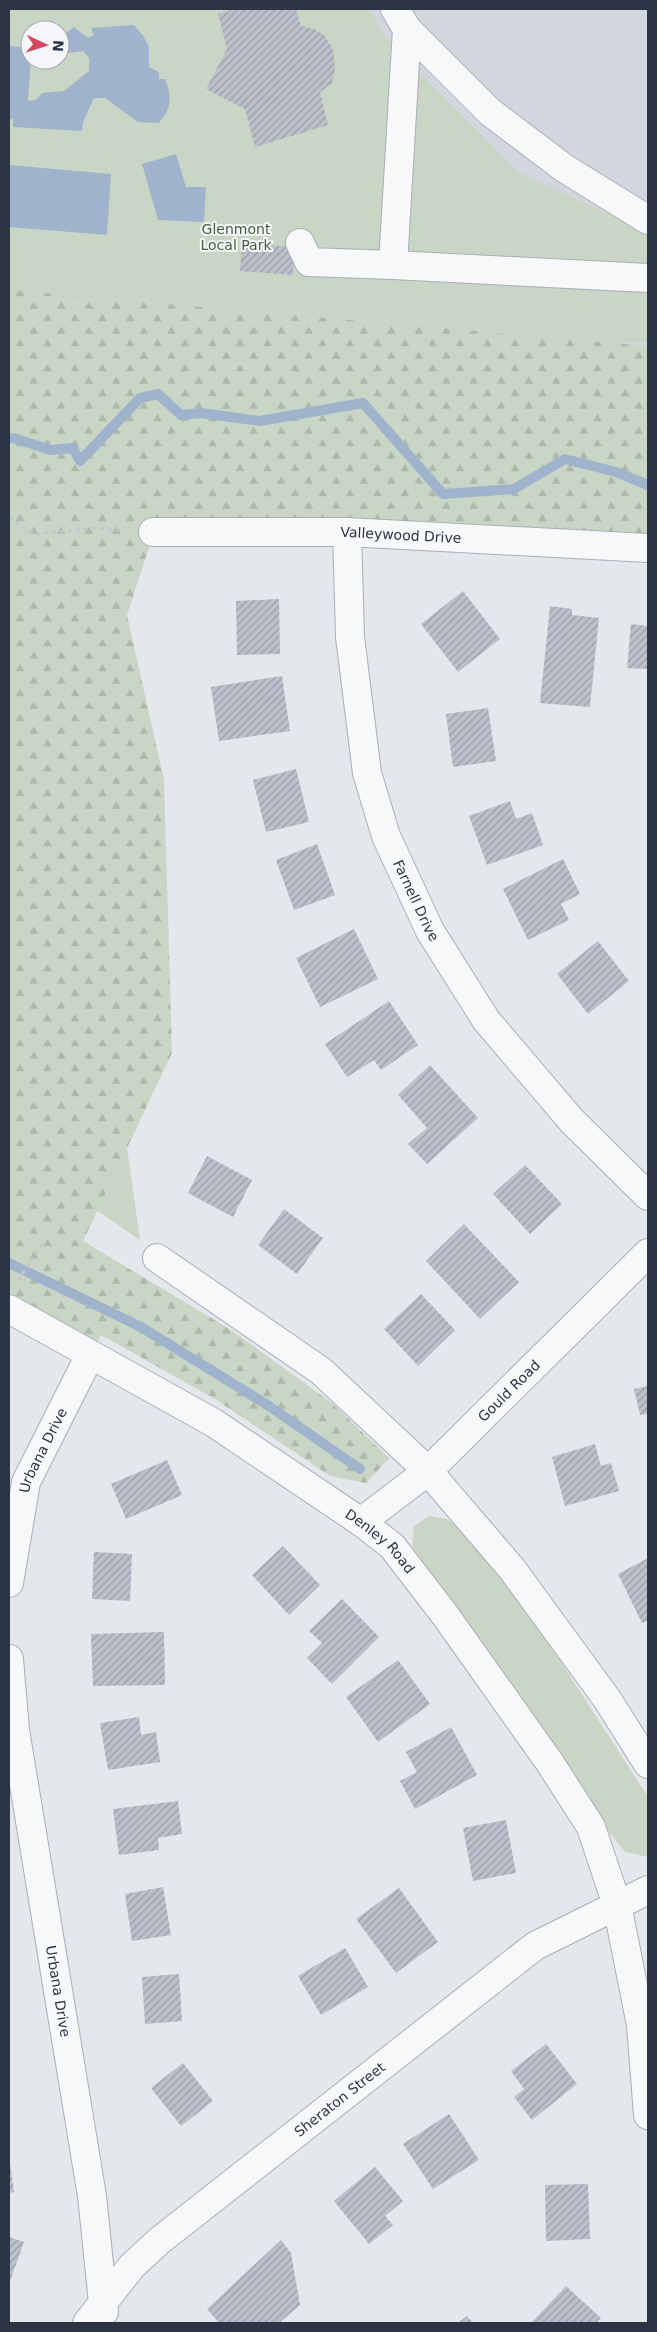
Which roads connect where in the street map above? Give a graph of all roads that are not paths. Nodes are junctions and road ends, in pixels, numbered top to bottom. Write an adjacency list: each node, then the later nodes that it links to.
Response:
1 (401, 19): 2 (street); 4 (street)
2 (648, 220)
3 (300, 243): 4 (street)
4 (393, 265): 5 (street)
5 (648, 278)
6 (154, 532): 7 (street, Valleywood Drive)
7 (347, 532): 8 (street, Valleywood Drive); 9 (street, Farnell Drive)
8 (648, 548)
9 (648, 1196)
10 (648, 1253): 14 (street, Gould Road)
11 (157, 1258): 14 (street)
12 (11, 1299): 13 (street, Denley Road)
13 (90, 1355): 15 (street, Denley Road); 16 (street, Urbana Drive)
14 (428, 1471): 15 (street, Gould Road); 18 (street)
15 (361, 1522): 20 (street, Denley Road)
16 (9, 1583)
17 (9, 1659): 22 (street, Urbana Drive)
18 (648, 1764)
19 (648, 1890): 20 (street, Sheraton Street)
20 (617, 1905): 21 (street, Denley Road); 22 (street, Sheraton Street)
21 (648, 2115)
22 (98, 2316)

